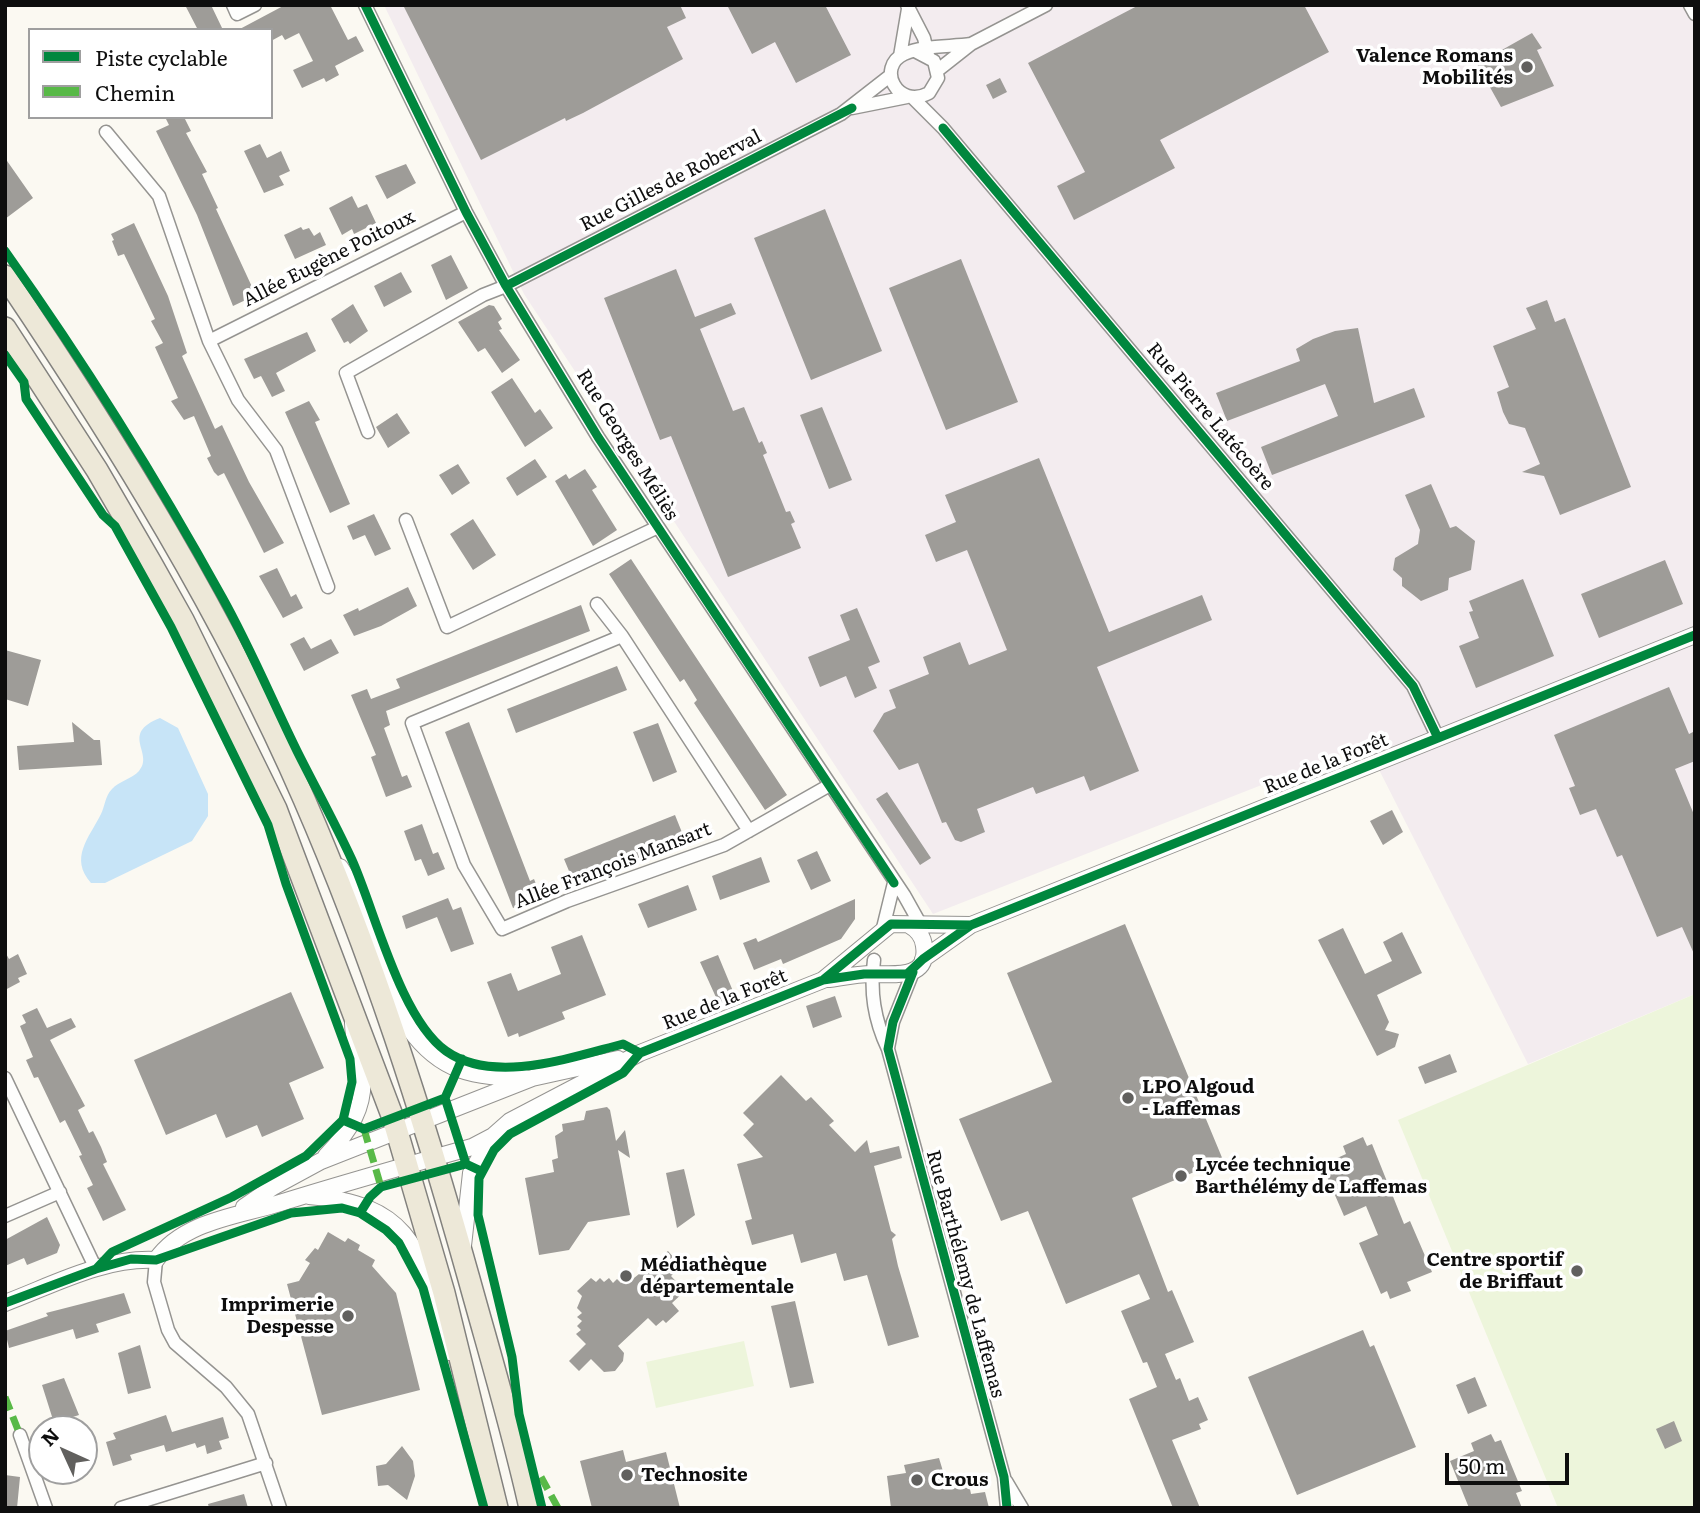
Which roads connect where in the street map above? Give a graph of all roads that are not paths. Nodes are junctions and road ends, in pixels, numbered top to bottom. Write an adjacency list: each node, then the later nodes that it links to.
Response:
1 (233, 5): 2 (street)
2 (255, 5)
3 (365, 5): 18 (street, Rue Georges Méliès)
4 (1046, 5): 8 (street)
5 (1690, 5): 7 (street)
6 (908, 7): 9 (street); 10 (street)
7 (1695, 15)
8 (971, 44): 9 (street); 11 (street)
9 (923, 52): 10 (street); 11 (street)
10 (900, 56): 12 (street)
11 (938, 70): 13 (street)
12 (891, 75): 14 (street); 15 (street, Rue Gilles de Roberval)
13 (929, 93): 14 (street); 16 (street, Rue Pierre Latécoère)
14 (910, 97): 15 (street, Rue Gilles de Roberval); 16 (street, Rue Pierre Latécoère)
15 (852, 108): 20 (street, Rue Gilles de Roberval)
16 (943, 128): 30 (street, Rue Pierre Latécoère)
17 (106, 132): 22 (street)
18 (466, 212): 20 (street, Rue Georges Méliès); 22 (street, Allée Eugène Poitoux)
19 (5, 276): 33 (main road)
20 (506, 286): 23 (street, Rue Gilles de Roberval); 25 (street, Rue Georges Méliès)
21 (5, 328): 41 (main road)
22 (209, 341): 26 (street)
23 (368, 432)
24 (407, 520): 25 (street)
25 (658, 527): 31 (street, Rue Georges Méliès)
26 (328, 587)
27 (597, 604): 29 (street)
28 (1695, 635): 30 (street, Rue de la Forêt)
29 (622, 636): 32 (street, Allée François Mansart); 32 (street, Allée François Mansart)
30 (1438, 738): 35 (street, Rue de la Forêt)
31 (828, 786): 32 (street, Allée François Mansart); 34 (street, Rue Georges Méliès)
32 (749, 831)
33 (318, 835): 45 (street, Rue de la Forêt); 46 (main road)
34 (894, 883): 36 (street); 38 (street, Rue Georges Méliès)
35 (971, 925): 38 (street, Rue de la Forêt); 38 (street, Rue de la Forêt)
36 (883, 928): 37 (street); 38 (street)
37 (873, 942): 39 (street); 40 (street)
38 (918, 945): 39 (street); 42 (street)
39 (873, 967): 40 (street); 42 (street, Rue Barthélemy de Laffemas)
40 (823, 979): 43 (street, Rue de la Forêt)
41 (352, 1003): 47 (main road); 50 (street)
42 (888, 1049): 63 (street, Rue Barthélemy de Laffemas)
43 (640, 1053): 45 (street, Rue de la Forêt); 48 (street, Rue de la Forêt)
44 (5, 1078): 52 (street)
45 (532, 1078): 46 (street, Rue de la Forêt)
46 (424, 1121): 47 (street, Rue de la Forêt); 49 (main road)
47 (397, 1132): 50 (street, Rue de la Forêt); 51 (main road)
48 (493, 1136): 49 (street, Rue de la Forêt); 56 (street, Rue de la Forêt)
49 (435, 1156): 51 (street, Rue de la Forêt); 56 (main road)
50 (321, 1161): 54 (street, Rue de la Forêt)
51 (407, 1165): 53 (street, Rue de la Forêt); 60 (main road)
52 (60, 1192): 55 (street); 58 (street)
53 (300, 1196): 54 (street, Rue de la Forêt); 60 (street)
54 (237, 1212): 57 (street, Rue de la Forêt)
55 (5, 1216)
56 (462, 1256): 68 (main road)
57 (156, 1260): 58 (street); 62 (street)
58 (96, 1269): 59 (street)
59 (5, 1303)
60 (472, 1409): 67 (main road)
61 (20, 1435): 64 (street)
62 (266, 1463): 65 (street); 66 (street)
63 (1004, 1477): 69 (street, Rue Barthélemy de Laffemas); 70 (street, Rue Barthélemy de Laffemas)
64 (46, 1508)
65 (121, 1508)
66 (280, 1508)
67 (497, 1508)
68 (530, 1508)
69 (1007, 1508)
70 (1022, 1508)

